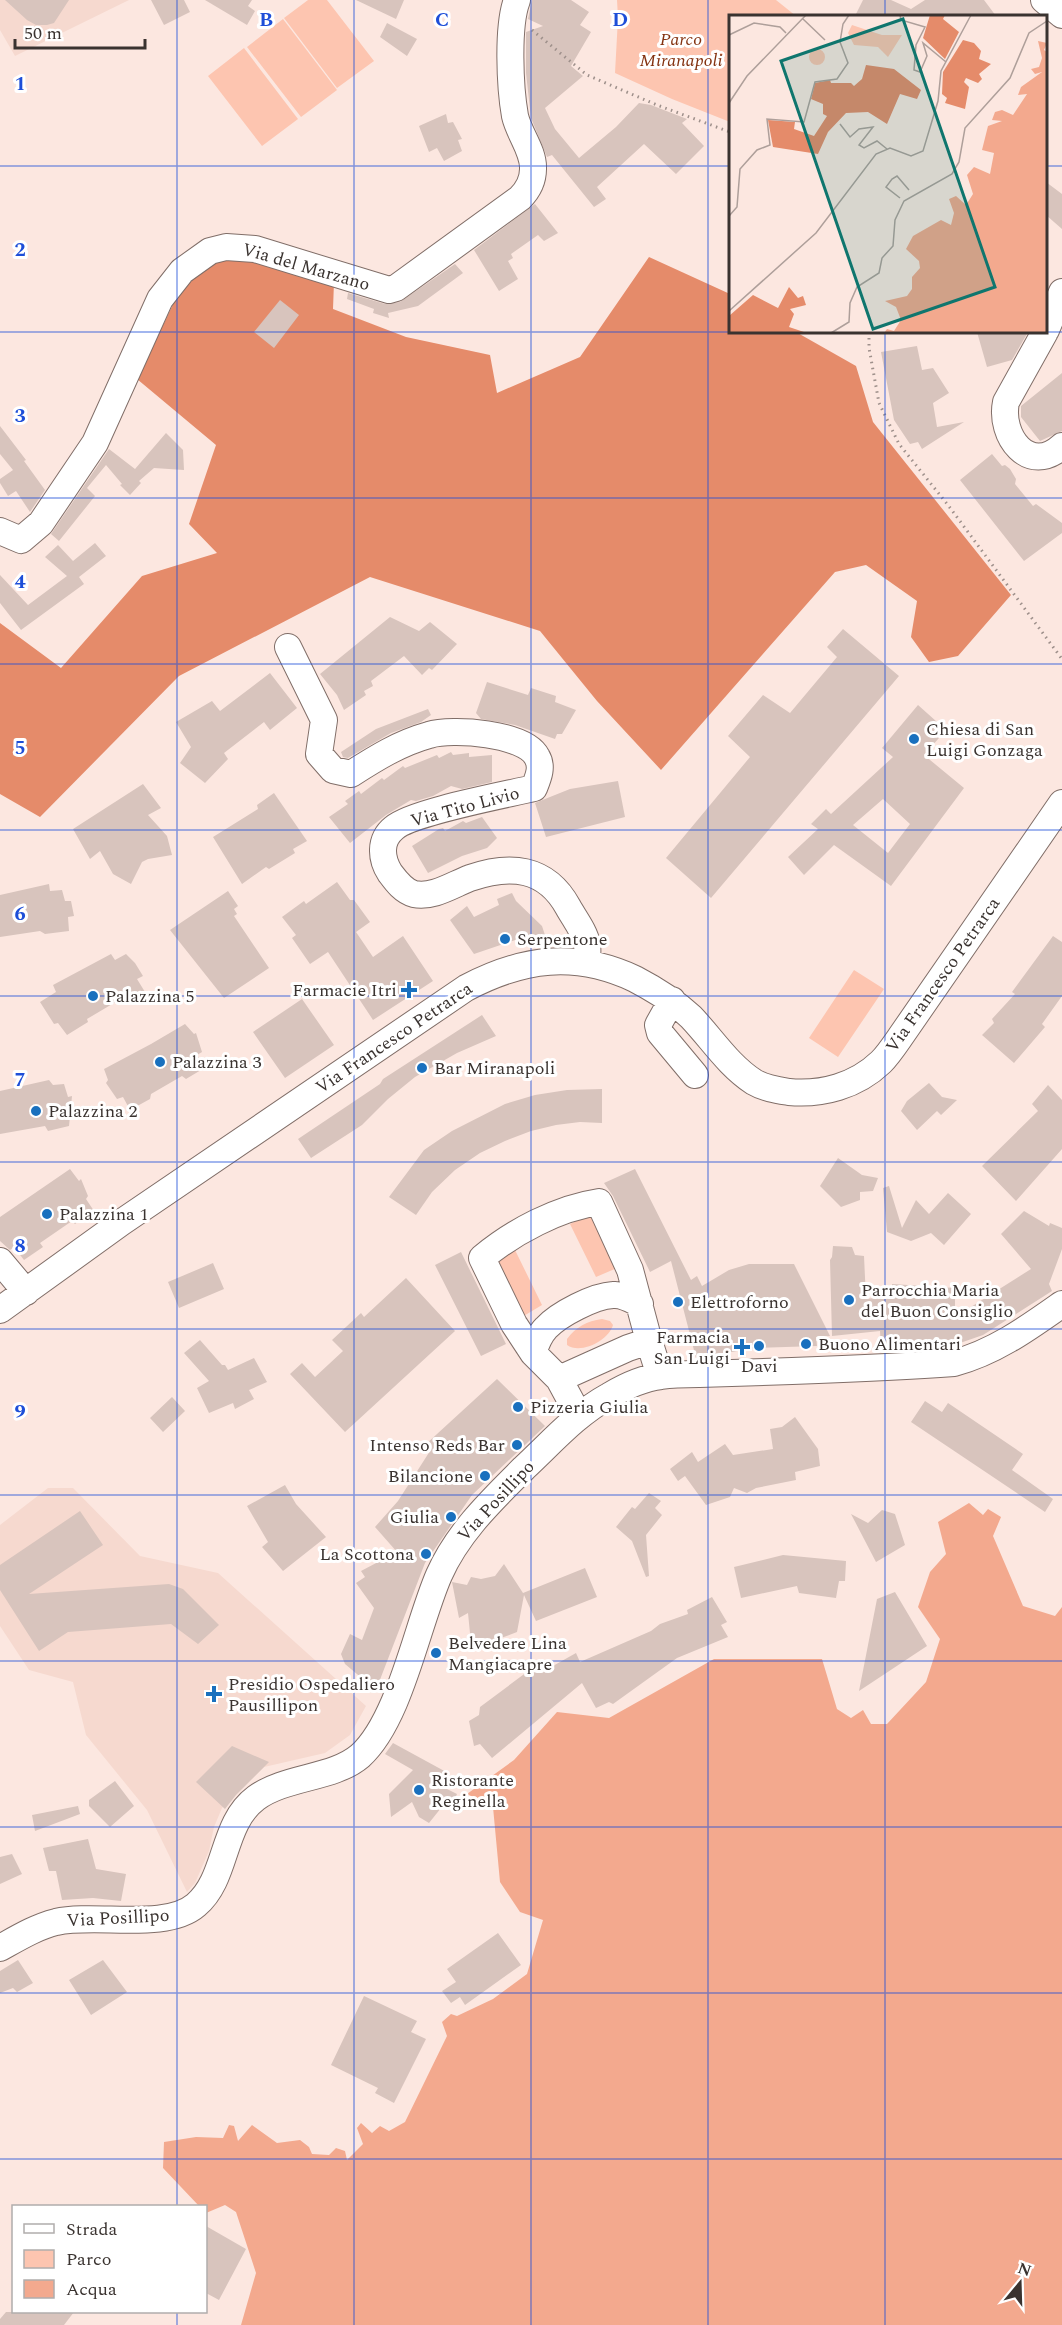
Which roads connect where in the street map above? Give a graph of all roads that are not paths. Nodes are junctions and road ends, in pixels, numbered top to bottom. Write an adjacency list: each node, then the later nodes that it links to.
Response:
1 (1044, 0): 3 (street)
2 (515, 7): 8 (street, Via del Marzano)
3 (1062, 15)
4 (1062, 292): 5 (street)
5 (1047, 326)
6 (1044, 333): 7 (street)
7 (1062, 446)
8 (0, 531)
9 (288, 647): 11 (street, Via Tito Livio)
10 (1062, 803): 12 (street, Via Francesco Petrarca)
11 (587, 962): 12 (street, Via Francesco Petrarca); 15 (street, Via Francesco Petrarca)
12 (672, 1000): 13 (street)
13 (695, 1075)
14 (0, 1261): 15 (street)
15 (26, 1292): 18 (street, Via Francesco Petrarca)
16 (640, 1304): 19 (street); 20 (street); 20 (street)
17 (1062, 1304): 21 (street, Via Posillipo)
18 (0, 1310)
19 (649, 1341): 21 (street); 22 (street)
20 (533, 1353): 22 (street)
21 (660, 1376): 23 (street, Via Posillipo)
22 (559, 1379): 23 (street)
23 (579, 1416): 24 (street, Via Posillipo)
24 (0, 1948)

